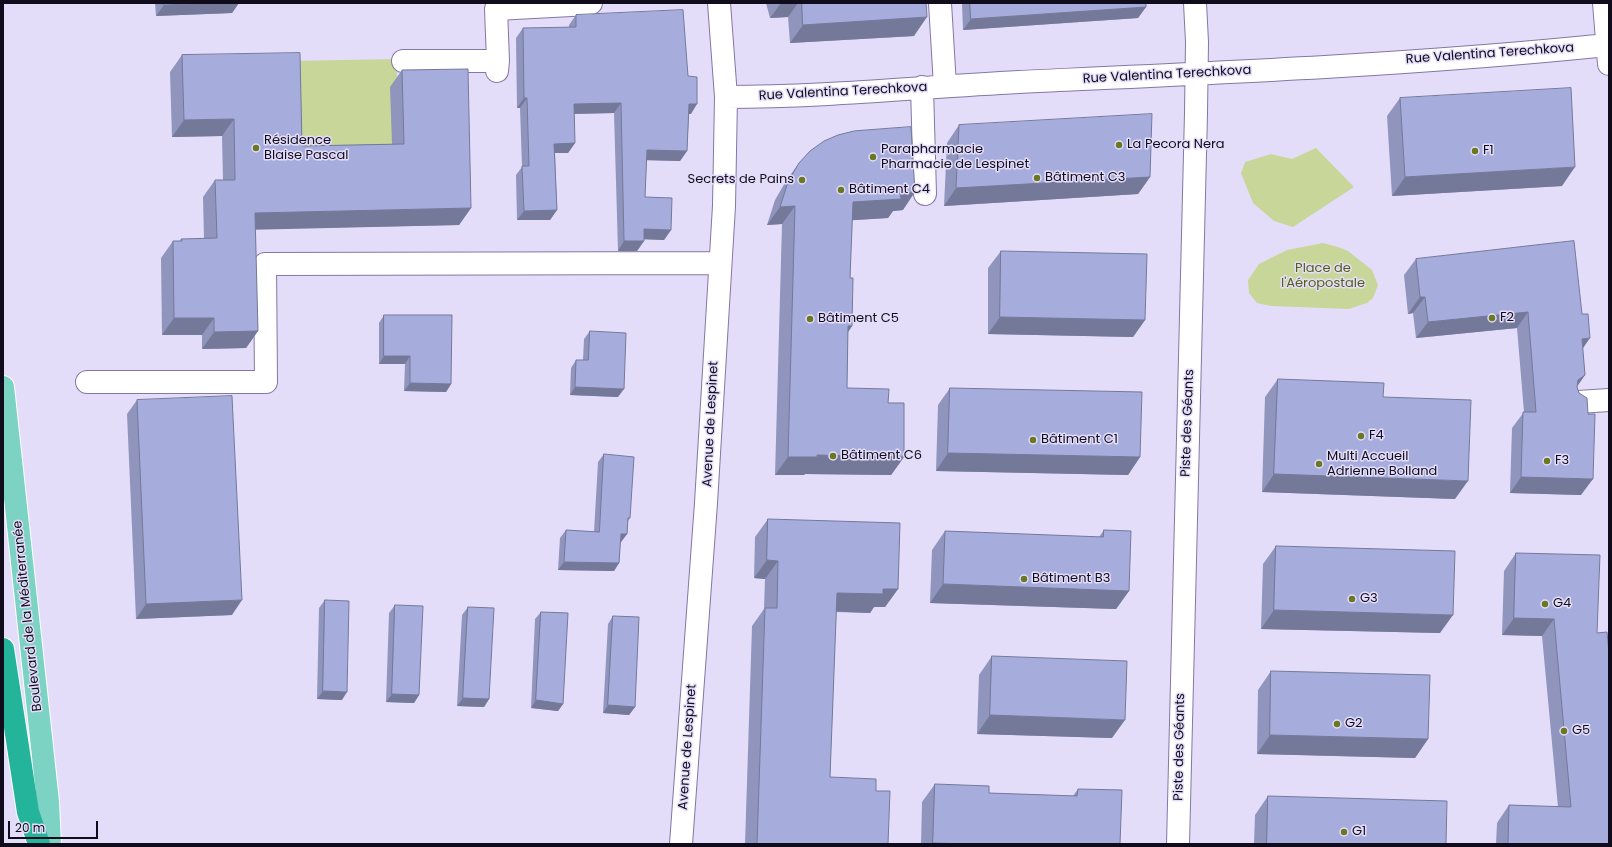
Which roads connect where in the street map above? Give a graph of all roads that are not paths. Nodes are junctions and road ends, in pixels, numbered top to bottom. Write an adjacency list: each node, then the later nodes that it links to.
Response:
1 (591, 3): 7 (street)
2 (719, 3): 11 (street, Avenue de Lespinet)
3 (940, 3): 9 (street)
4 (1195, 3): 8 (street, Piste des Géants)
5 (1604, 3): 6 (street)
6 (1608, 54): 8 (street, Rue Valentina Terechkova)
7 (403, 61)
8 (1196, 73): 9 (street, Rue Valentina Terechkova); 22 (street, Piste des Géants)
9 (945, 86): 10 (street, Rue Valentina Terechkova)
10 (922, 88): 11 (street, Rue Valentina Terechkova); 12 (street)
11 (726, 97): 13 (street, Avenue de Lespinet)
12 (925, 194)
13 (720, 263): 14 (street); 21 (street, Avenue de Lespinet)
14 (88, 382)
15 (3, 387): 20 (main road, Boulevard de la Méditerranée)
16 (1609, 400): 17 (street)
17 (1578, 402)
18 (3, 649): 19 (highway)
19 (39, 844)
20 (50, 844)
21 (681, 844)
22 (1178, 844)

